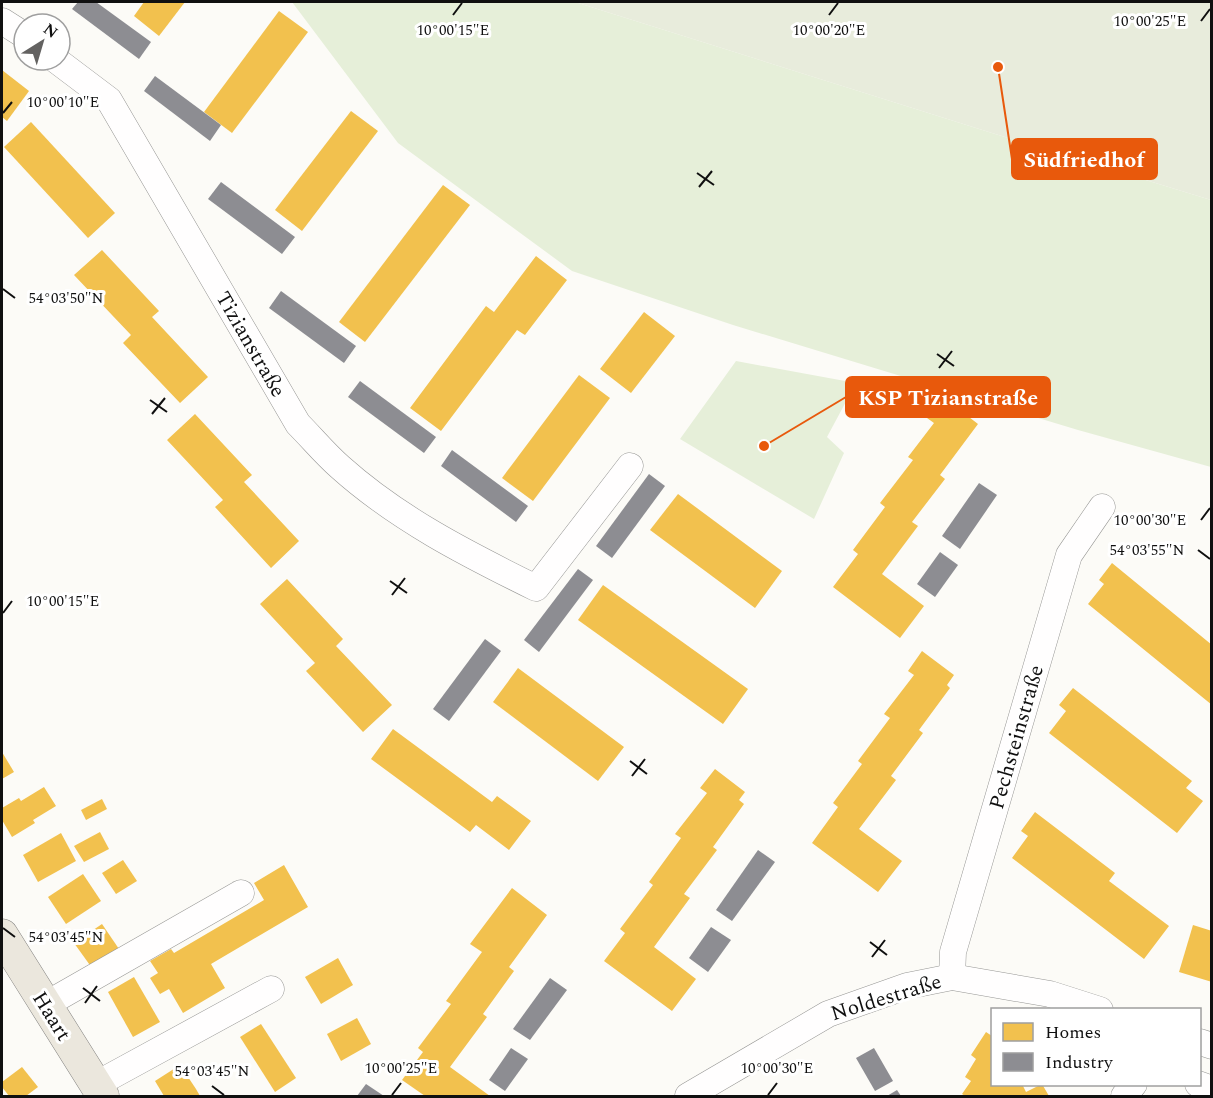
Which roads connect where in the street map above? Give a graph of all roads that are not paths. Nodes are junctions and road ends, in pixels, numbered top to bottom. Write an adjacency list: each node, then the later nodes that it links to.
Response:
1 (72, 72): 2 (street, Tizianstraße)
2 (630, 466)
3 (1102, 507): 6 (street, Pechsteinstraße)
4 (241, 893): 8 (street)
5 (2, 935): 8 (main road, Haart)
6 (952, 977): 9 (street, Noldestraße); 11 (street, Noldestraße)
7 (270, 989): 10 (street)
8 (45, 1005): 10 (main road, Haart)
9 (1094, 1008)
10 (99, 1091)
11 (688, 1096)

